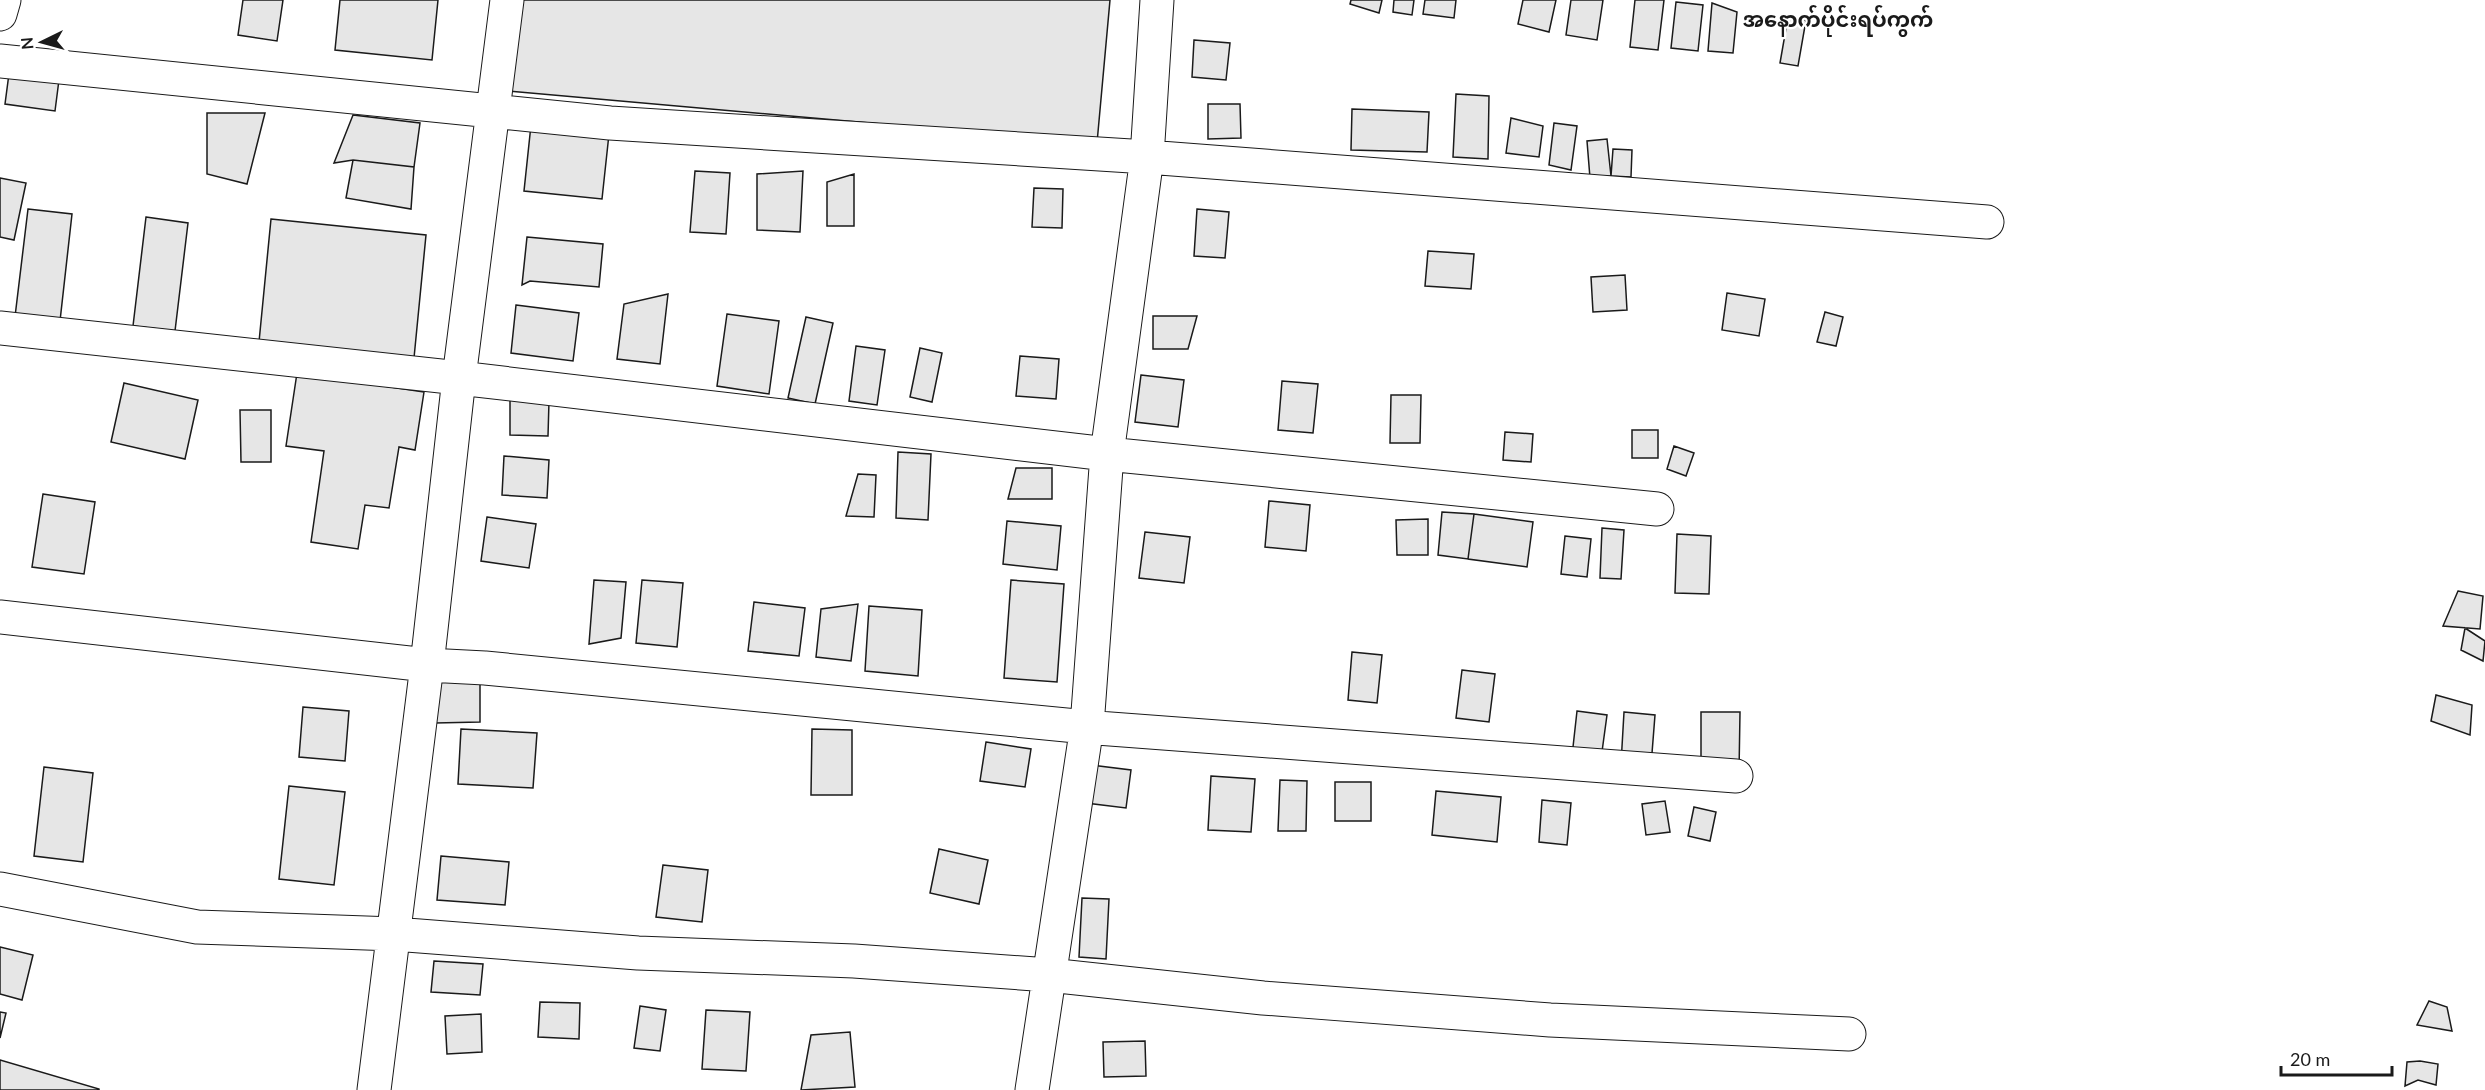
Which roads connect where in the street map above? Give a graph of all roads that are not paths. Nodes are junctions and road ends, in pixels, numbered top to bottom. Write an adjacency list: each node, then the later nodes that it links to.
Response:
1 (4, 0): 4 (street)
2 (507, 0): 6 (street)
3 (1157, 0): 7 (street)
4 (0, 14)
5 (0, 61): 6 (street)
6 (492, 112): 7 (street); 10 (street)
7 (1147, 157): 8 (street); 11 (street)
8 (1987, 222)
9 (0, 328): 10 (street)
10 (459, 378): 11 (street); 14 (street)
11 (1107, 454): 12 (street); 15 (street)
12 (1657, 509)
13 (0, 616): 14 (street)
14 (427, 665): 15 (street); 18 (street)
15 (1087, 726): 16 (street); 19 (street)
16 (1736, 776)
17 (0, 889): 18 (street)
18 (394, 934): 19 (street); 21 (street)
19 (1049, 975): 20 (street); 22 (street)
20 (1849, 1034)
21 (374, 1090)
22 (1032, 1090)

